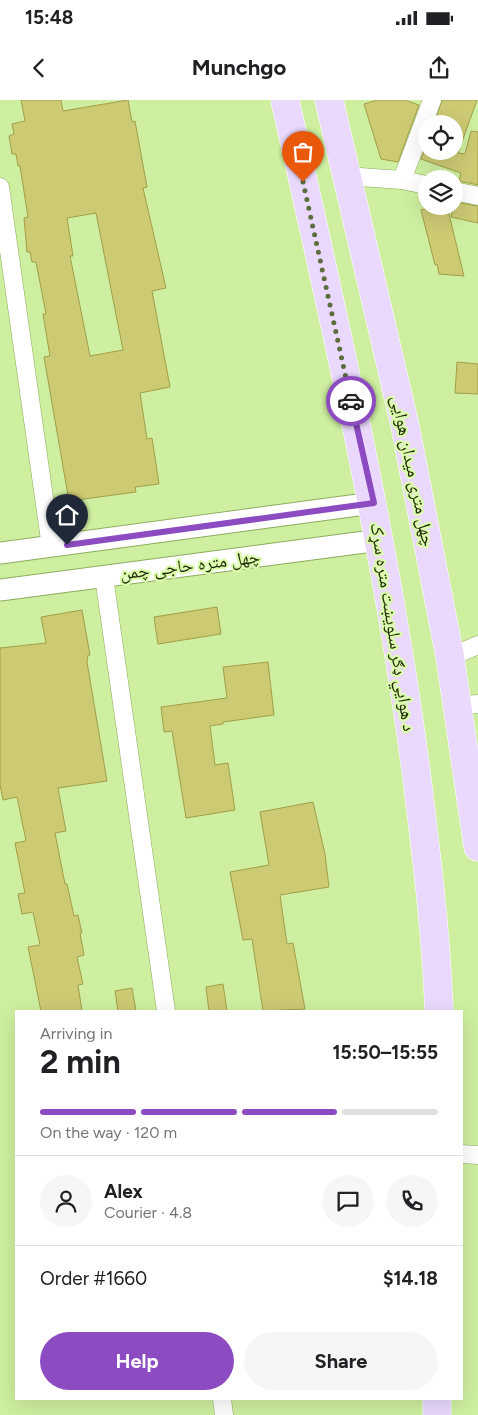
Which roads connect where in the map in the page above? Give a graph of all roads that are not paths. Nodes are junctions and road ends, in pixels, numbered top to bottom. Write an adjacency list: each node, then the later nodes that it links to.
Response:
1 (285, 100): 10 (main road, د هوايي ډګر سلویښت متره سړک)
2 (329, 100): 4 (main road, چهل متری میدان هوایی)
3 (432, 100): 5 (street)
4 (346, 176): 5 (street); 17 (main road, چهل متری میدان هوایی)
5 (402, 180): 6 (street)
6 (418, 183)
7 (0, 187): 12 (street)
8 (463, 193): 9 (street)
9 (478, 196)
10 (374, 503): 11 (main road, د هوايي ډګر سلویښت متره سړک); 12 (street, چهل متره حاجی چمن)
11 (380, 540): 14 (street, چهل متره حاجی چمن); 21 (main road, د هوايي ډګر سلویښت متره سړک)
12 (51, 547): 13 (street, چهل متره حاجی چمن)
13 (0, 554)
14 (104, 577): 15 (street, چهل متره حاجی چمن); 20 (street)
15 (0, 590)
16 (478, 645): 17 (street)
17 (450, 657): 18 (main road, چهل متری میدان هوایی)
18 (468, 704): 19 (main road, چهل متری میدان هوایی)
19 (478, 846)
20 (166, 1010)
21 (439, 1010)
22 (463, 1154): 23 (street)
23 (478, 1155)
24 (222, 1400): 26 (street)
25 (438, 1400): 27 (main road)
26 (224, 1415)
27 (437, 1415)

